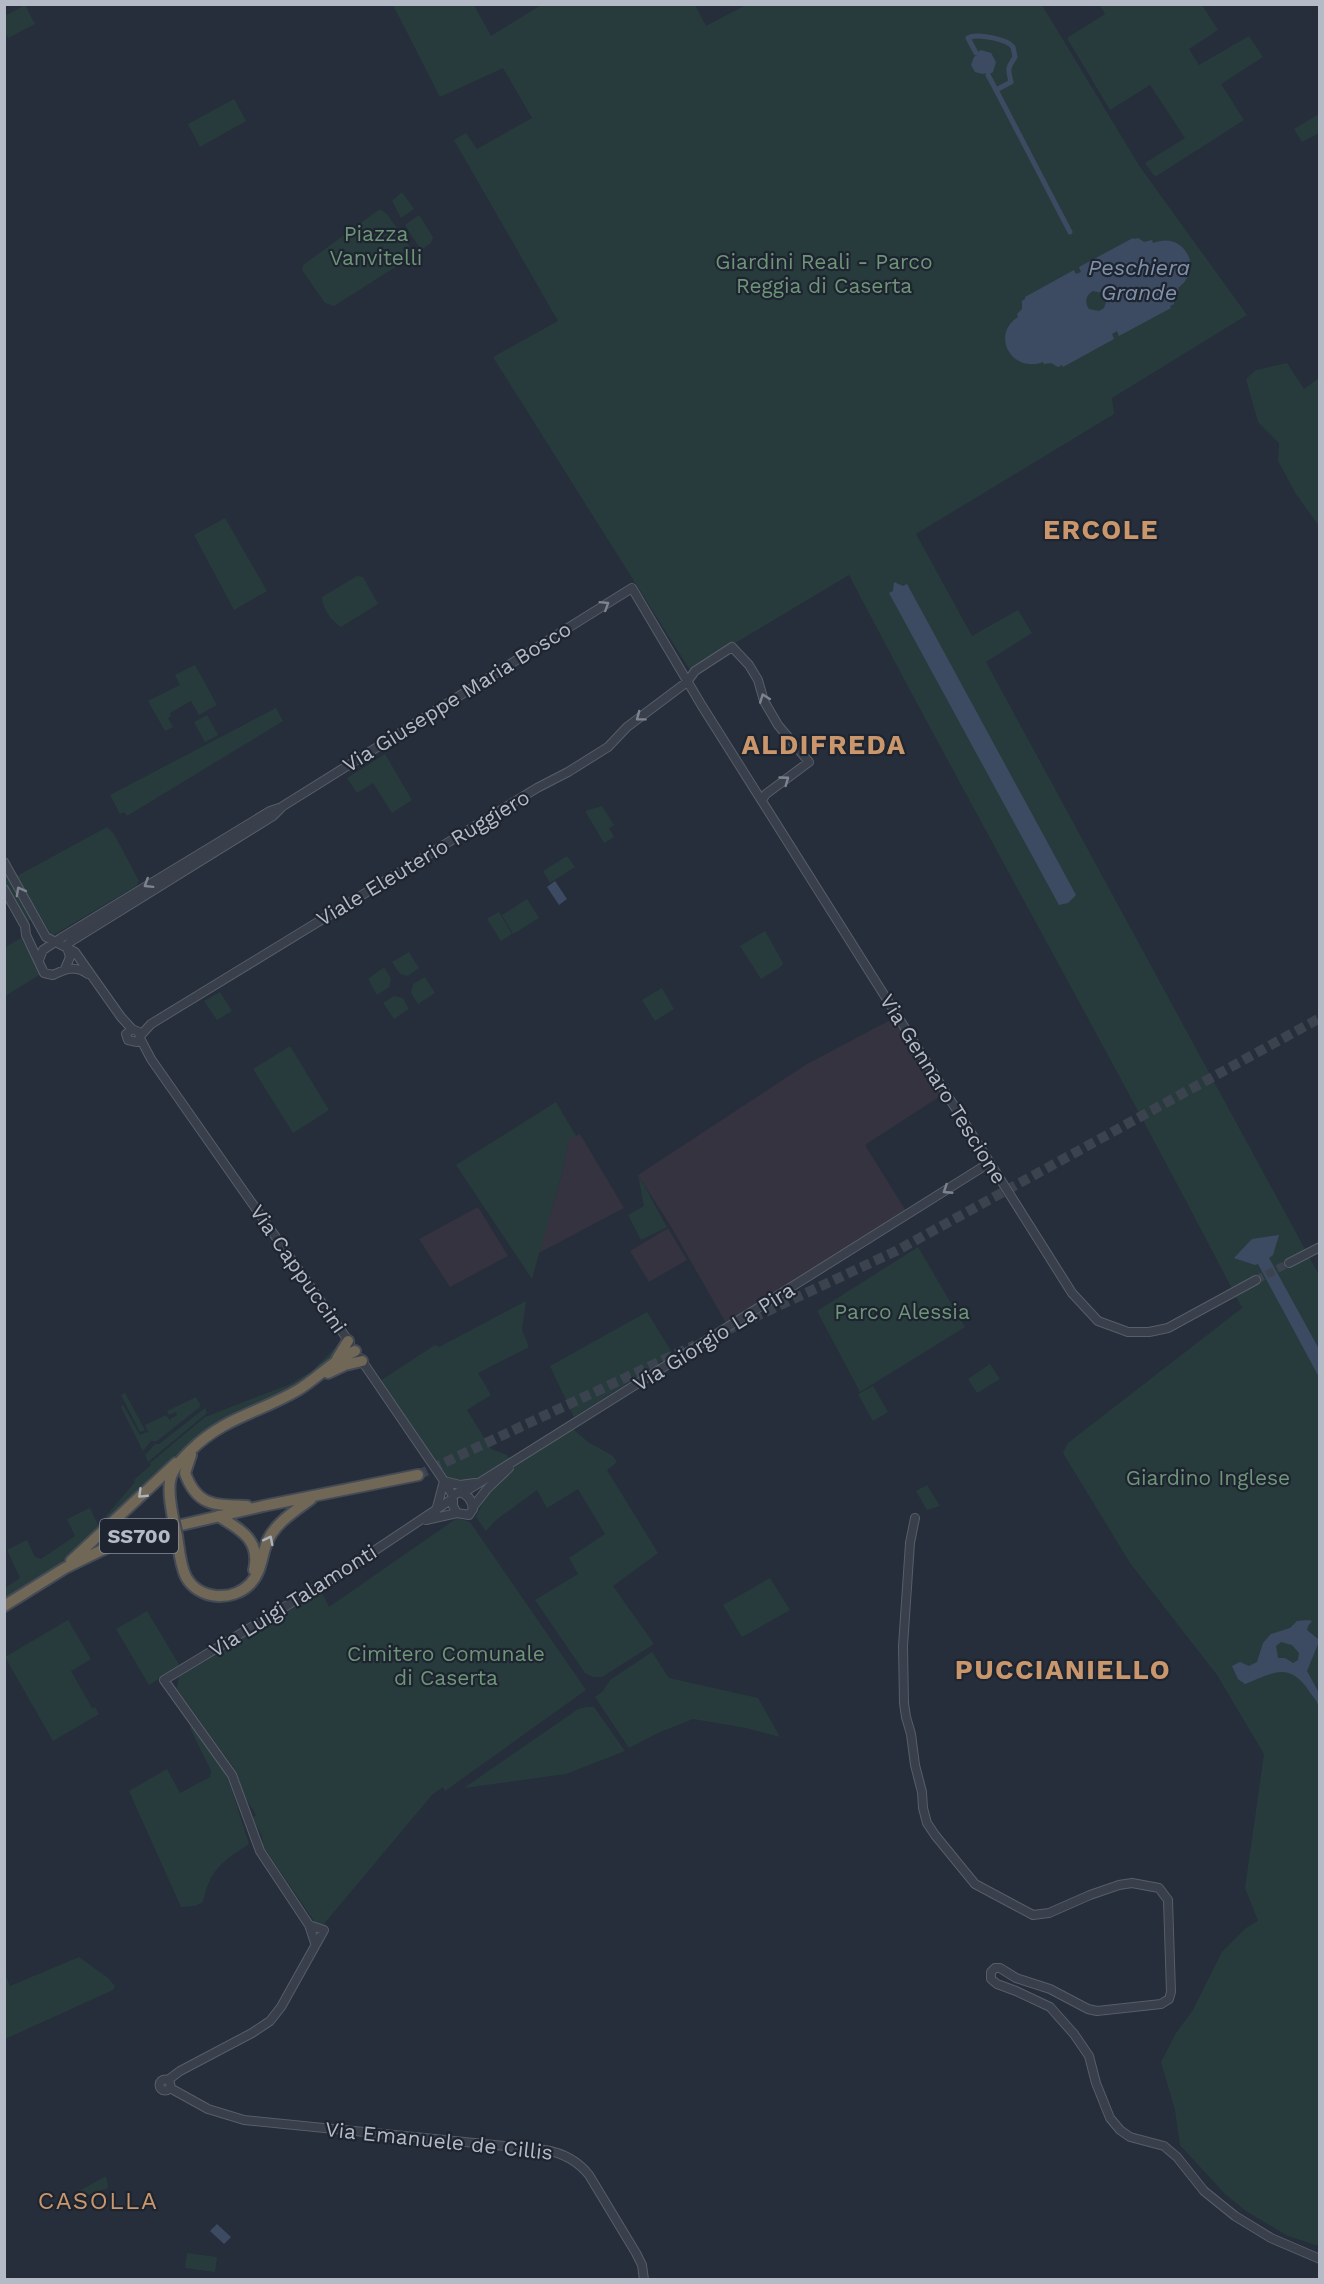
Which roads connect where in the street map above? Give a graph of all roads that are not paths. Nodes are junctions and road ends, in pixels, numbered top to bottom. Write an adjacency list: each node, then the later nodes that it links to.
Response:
1 (632, 588): 2 (street, Via Gennaro Tescione); 4 (street, Via Giuseppe Maria Bosco, one-way to 1)
2 (687, 682): 3 (street, Via Gennaro Tescione); 3 (street, Viale Eleuterio Ruggiero, one-way to 2); 14 (street, Viale Eleuterio Ruggiero, one-way to 14)
3 (762, 800): 17 (street, Via Gennaro Tescione)
4 (271, 814): 9 (street, Via Giuseppe Maria Bosco, one-way to 9); 10 (street, Via Giuseppe Maria Bosco)
5 (4, 862): 7 (street, one-way to 5)
6 (4, 889): 8 (street)
7 (36, 920): 8 (street); 9 (street)
8 (24, 928): 11 (street)
9 (55, 942): 10 (street); 11 (street)
10 (66, 946): 12 (street); 13 (street)
11 (39, 960): 12 (street)
12 (65, 969): 13 (street)
13 (96, 981): 15 (street)
14 (151, 1023): 15 (street, Viale Eleuterio Ruggiero); 16 (street, Viale Eleuterio Ruggiero)
15 (131, 1030): 16 (street); 16 (street)
16 (138, 1039): 21 (street, Via Cappuccini)
17 (988, 1163): 20 (street, Via Gennaro Tescione); 26 (street, Via Giorgio La Pira, one-way to 26)
18 (1320, 1246): 19 (street)
19 (1289, 1263)
20 (1256, 1280)
21 (352, 1346): 22 (street, Via Cappuccini); 23 (highway)
22 (362, 1361): 23 (highway); 28 (street, Via Cappuccini)
23 (314, 1379): 24 (highway)
24 (196, 1445): 25 (highway); 32 (highway)
25 (186, 1455): 39 (highway, one-way to 39); 40 (highway, bridge)
26 (520, 1457): 29 (street, Via Giorgio La Pira); 33 (street, Via Giorgio La Pira)
27 (418, 1475): 31 (highway, SS700)
28 (444, 1481): 29 (street, Via Giorgio La Pira); 30 (street, Via Cappuccini); 34 (street)
29 (482, 1481): 30 (street, Via Giorgio La Pira)
30 (457, 1495): 33 (street, Via Cappuccini); 34 (street, Via Luigi Talamonti); 35 (street)
31 (315, 1496): 32 (highway, SS700); 40 (highway, one-way to 31)
32 (263, 1506): 36 (highway, SS700)
33 (473, 1507): 35 (street, Via Luigi Talamonti)
34 (436, 1511): 38 (street, Via Luigi Talamonti)
35 (457, 1513): 38 (street, Via Luigi Talamonti)
36 (218, 1516): 39 (highway, SS700); 40 (highway)
37 (915, 1518): 44 (street)
38 (421, 1521): 42 (street, Via Luigi Talamonti)
39 (64, 1568): 41 (highway, SS700)
40 (242, 1590)
41 (4, 1606)
42 (309, 1925): 43 (street); 43 (street)
43 (315, 1943): 45 (street, Via Emanuele de Cillis)
44 (1320, 2259)
45 (644, 2280)

